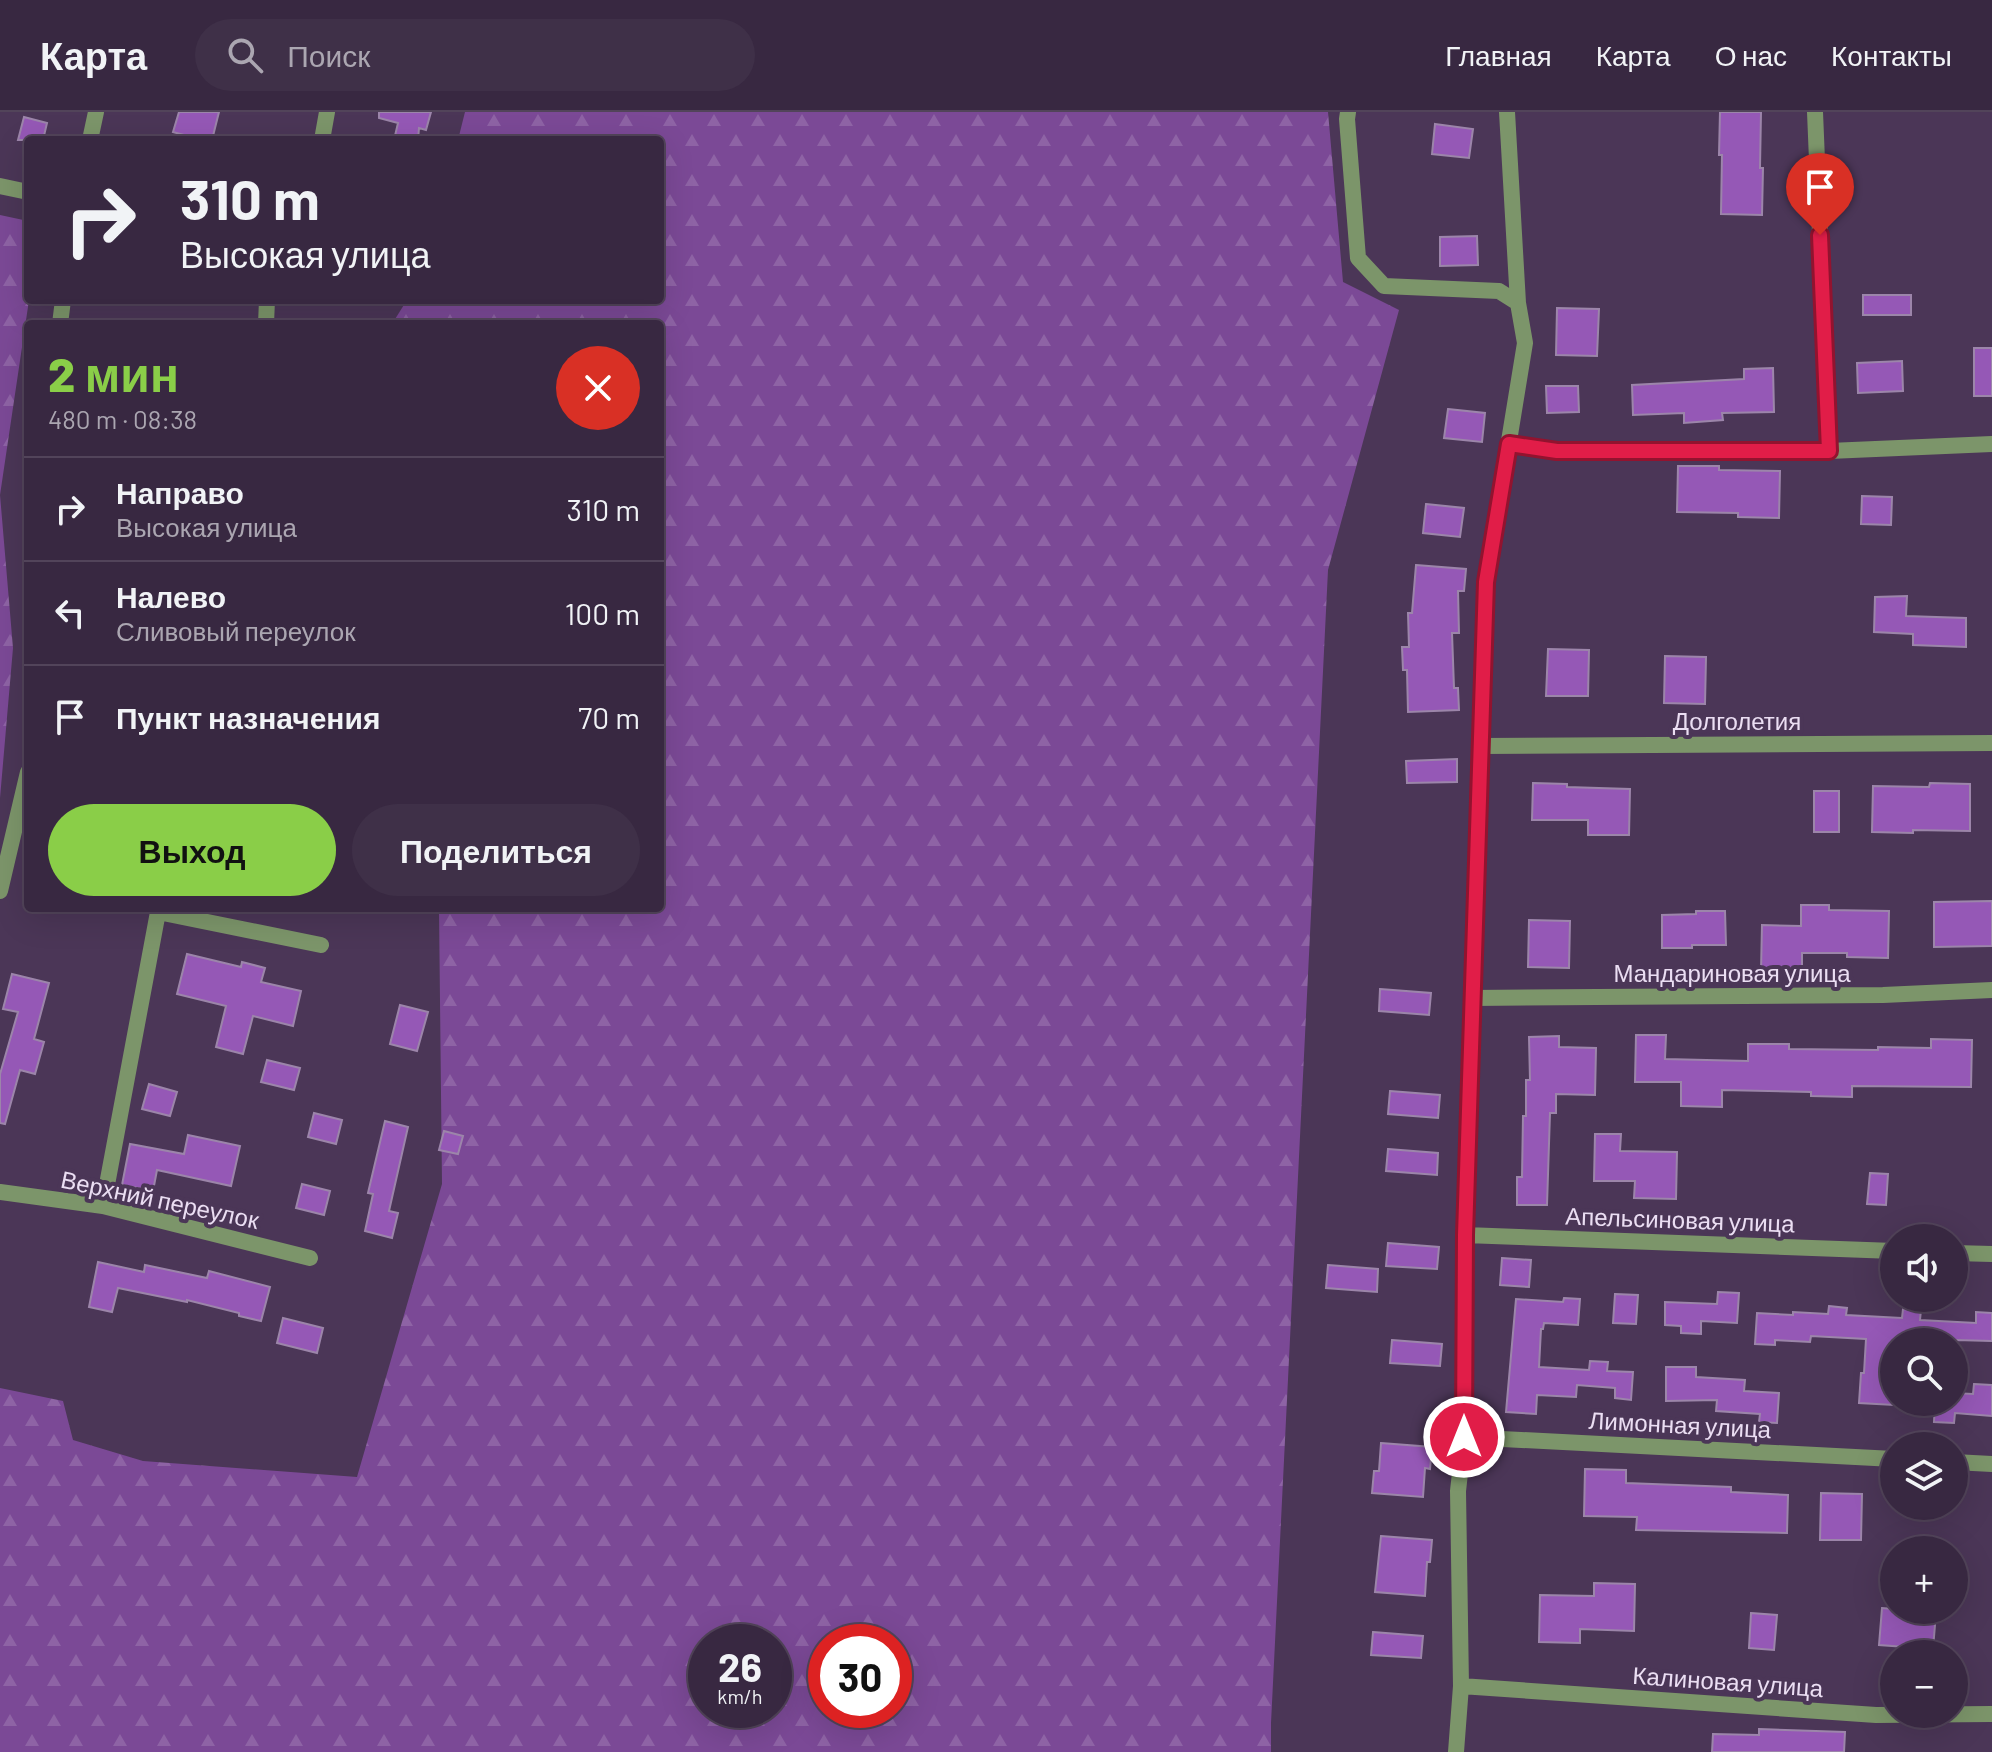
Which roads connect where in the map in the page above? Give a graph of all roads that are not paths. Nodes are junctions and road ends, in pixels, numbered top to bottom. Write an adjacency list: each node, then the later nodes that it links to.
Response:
1 (96, 112): 6 (street)
2 (327, 112): 7 (street)
3 (1348, 112): 10 (street)
4 (1507, 112): 10 (street)
5 (1815, 112): 13 (street)
6 (91, 136)
7 (323, 136)
8 (0, 186): 9 (street)
9 (24, 191)
10 (1518, 303): 11 (street)
11 (1509, 444): 13 (street); 15 (street)
12 (1992, 444): 13 (street)
13 (1829, 451)
14 (1992, 743): 15 (street, Долголетия)
15 (1481, 746): 22 (street)
16 (24, 789): 17 (street)
17 (0, 891)
18 (158, 912): 24 (street)
19 (167, 912): 20 (street)
20 (321, 945)
21 (1992, 990): 22 (street, Мандариновая улица)
22 (1472, 998): 25 (street)
23 (0, 1192): 24 (street, Верхний переулок)
24 (103, 1206): 29 (street, Верхний переулок)
25 (1465, 1235): 26 (street, Апельсиновая улица); 30 (street)
26 (1880, 1250)
27 (1968, 1253): 28 (street)
28 (1992, 1254)
29 (310, 1258)
30 (1464, 1437): 31 (street, Лимонная улица); 34 (street)
31 (1880, 1458)
32 (1968, 1463): 33 (street)
33 (1992, 1464)
34 (1461, 1686): 35 (street, Калиновая улица); 36 (street)
35 (1992, 1714)
36 (1456, 1752)

